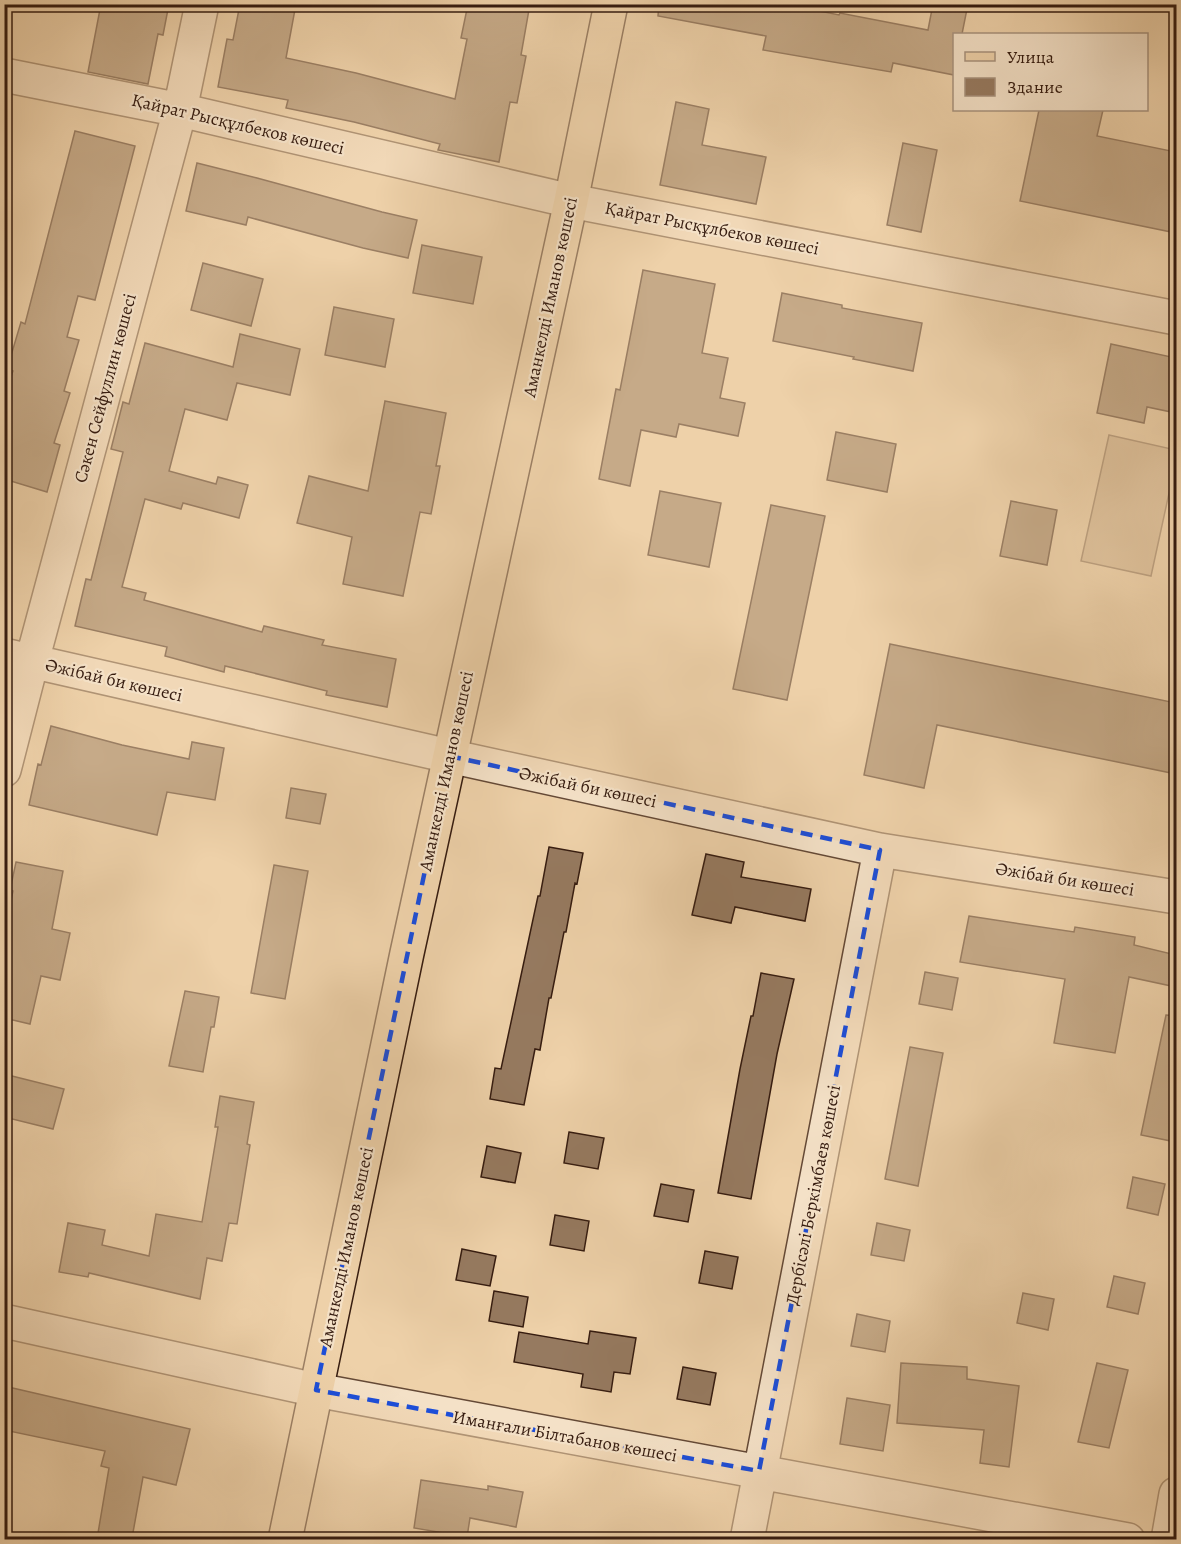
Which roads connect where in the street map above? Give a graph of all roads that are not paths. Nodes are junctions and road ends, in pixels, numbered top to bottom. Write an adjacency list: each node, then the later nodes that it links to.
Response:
1 (202, 4): 4 (street, Сәкен Сейфуллин көшесі)
2 (611, 4): 5 (main road, Аманкелді Иманов көшесі)
3 (4, 75): 4 (street, Қайрат Рысқұлбеков көшесі)
4 (180, 110): 5 (street, Қайрат Рысқұлбеков көшесі); 7 (street, Сәкен Сейфуллин көшесі)
5 (571, 201): 6 (street, Қайрат Рысқұлбеков көшесі); 8 (main road, Аманкелді Иманов көшесі)
6 (1176, 318)
7 (18, 658): 8 (street, Әжібай би көшесі); 9 (street, Сәкен Сейфуллин көшесі)
8 (449, 756): 10 (street, Әжібай би көшесі); 13 (main road, Аманкелді Иманов көшесі)
9 (4, 770)
10 (880, 850): 11 (street, Әжібай би көшесі); 14 (street, Дербісәлі Беркімбаев көшесі)
11 (1176, 897)
12 (4, 1321): 13 (street, Иманғали Білтабанов көшесі)
13 (316, 1390): 14 (street, Иманғали Білтабанов көшесі); 16 (main road, Аманкелді Иманов көшесі)
14 (759, 1471): 17 (street, Дербісәлі Беркімбаев көшесі); 18 (street, Иманғали Білтабанов көшесі)
15 (1176, 1494): 19 (street)
16 (285, 1539)
17 (747, 1539)
18 (1128, 1539)
19 (1168, 1539)

